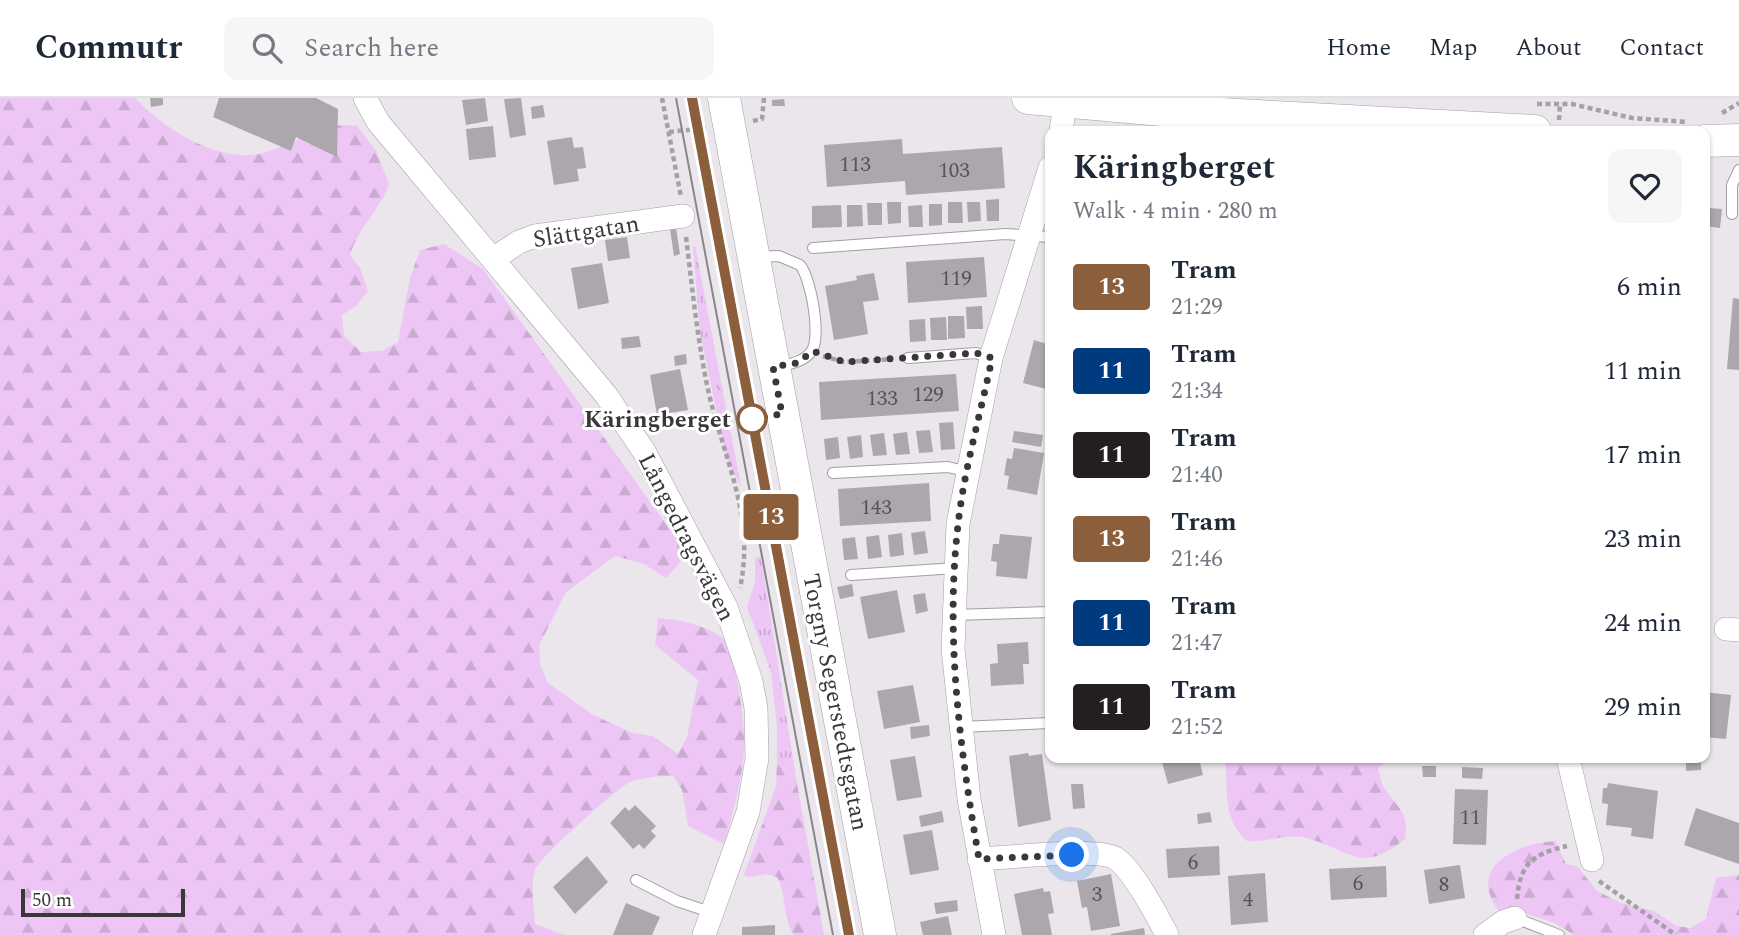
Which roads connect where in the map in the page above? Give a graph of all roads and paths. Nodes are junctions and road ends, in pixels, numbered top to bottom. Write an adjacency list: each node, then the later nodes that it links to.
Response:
1 (365, 98): 20 (street, Långedragsvägen)
2 (662, 98): 16 (path)
3 (724, 98): 19 (street, Torgny Segerstedtsgatan)
4 (1028, 98): 7 (street)
5 (1572, 101): 8 (path); 9 (path)
6 (1739, 103): 10 (path)
7 (1064, 110): 8 (street)
8 (1527, 124)
9 (1695, 126)
10 (1704, 126)
11 (1710, 130): 12 (street)
12 (1739, 141)
13 (1739, 170): 15 (lane)
14 (1045, 202): 17 (street)
15 (1732, 214)
16 (683, 216): 20 (street, Slättgatan); 29 (path)
17 (1040, 235): 18 (lane); 23 (street)
18 (813, 248)
19 (753, 257): 21 (lane); 24 (street, Torgny Segerstedtsgatan)
20 (493, 259): 29 (street, Långedragsvägen)
21 (813, 351): 22 (path); 24 (lane)
22 (908, 358): 23 (lane)
23 (992, 358): 25 (street)
24 (773, 367): 43 (street, Torgny Segerstedtsgatan)
25 (968, 472): 26 (lane); 27 (street)
26 (833, 473)
27 (956, 568): 28 (lane); 31 (street)
28 (851, 575)
29 (726, 607): 40 (street, Långedragsvägen)
30 (1045, 612): 31 (lane)
31 (953, 615): 33 (street)
32 (1045, 723): 33 (lane)
33 (960, 727): 36 (street)
34 (1569, 763): 37 (street)
35 (1543, 852): 41 (path)
36 (979, 859): 44 (street); 45 (street)
37 (1592, 860)
38 (636, 880): 40 (lane)
39 (1621, 896): 48 (path)
40 (713, 913): 42 (street, Långedragsvägen)
41 (1515, 918): 46 (street); 47 (lane)
42 (704, 935)
43 (880, 935)
44 (994, 935)
45 (1167, 935)
46 (1485, 935)
47 (1559, 935)
48 (1676, 935)

